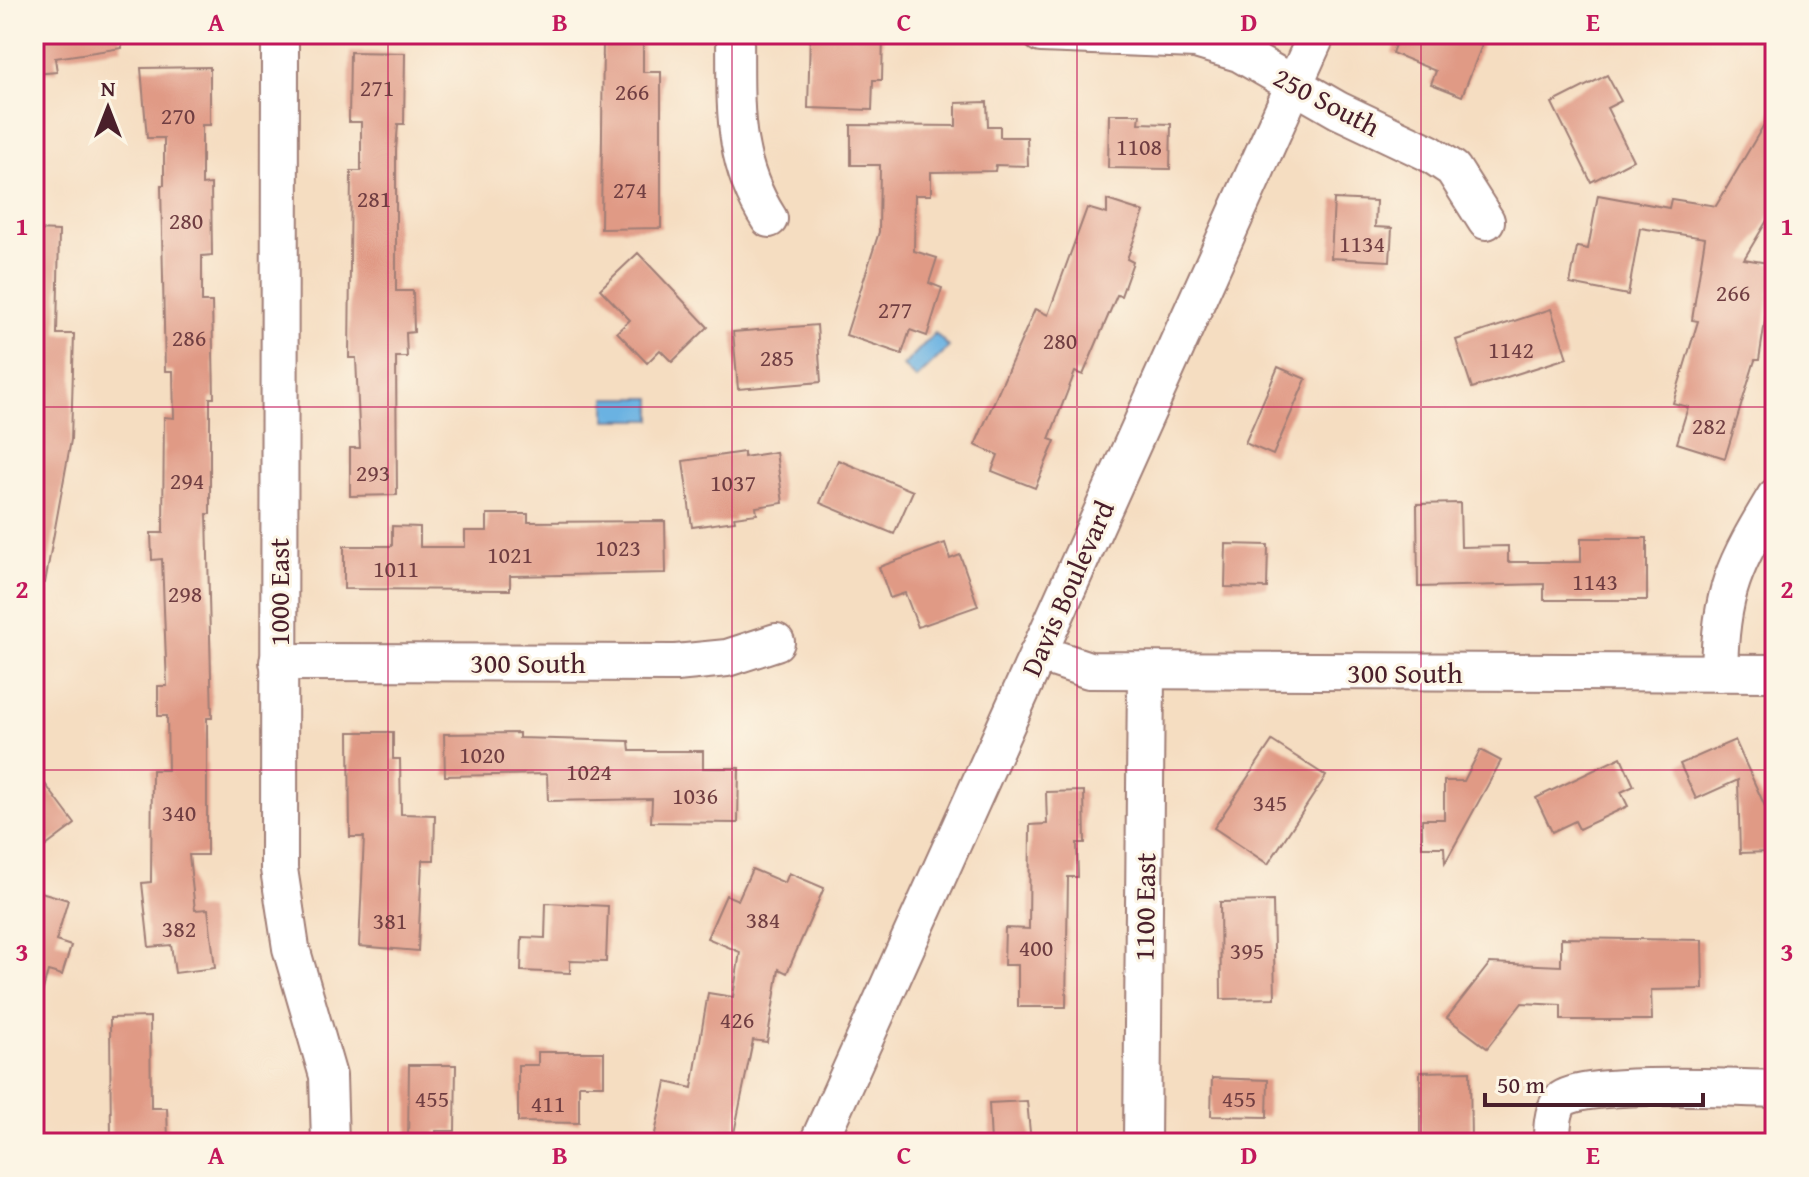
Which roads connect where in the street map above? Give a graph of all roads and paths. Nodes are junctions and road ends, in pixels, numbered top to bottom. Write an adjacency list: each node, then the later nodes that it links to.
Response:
1 (280, 34): 11 (street, 1000 East)
2 (735, 34): 6 (street)
3 (1041, 34): 5 (street, 250 South)
4 (1317, 34): 5 (street, Davis Boulevard)
5 (1294, 85): 7 (street, 250 South); 10 (street, Davis Boulevard)
6 (769, 219)
7 (1486, 221)
8 (1775, 497): 13 (street)
9 (776, 642): 11 (street, 300 South)
10 (1038, 653): 12 (street, 300 South); 17 (street, Davis Boulevard)
11 (278, 662): 16 (street, 1000 East)
12 (1146, 671): 13 (street, 300 South); 18 (street, 1100 East)
13 (1719, 673): 14 (street, 300 South)
14 (1775, 673)
15 (1775, 1089): 19 (street)
16 (330, 1143)
17 (818, 1143)
18 (1142, 1143)
19 (1552, 1143)

